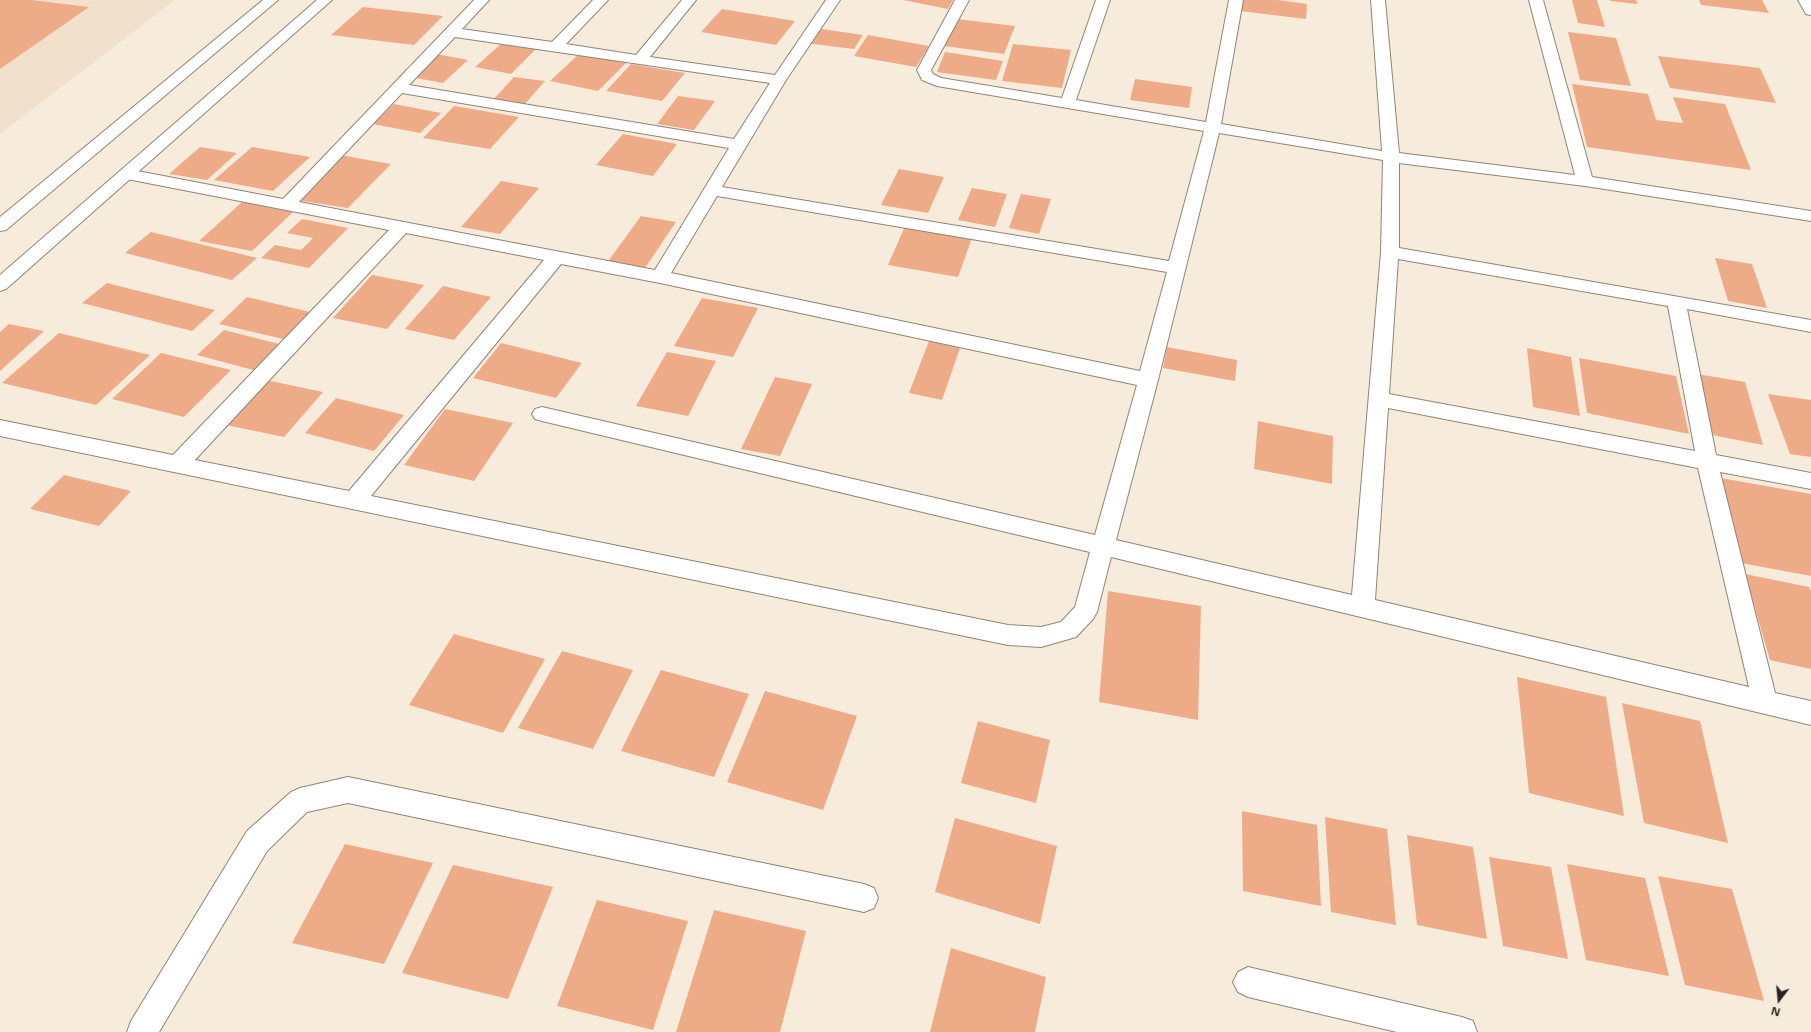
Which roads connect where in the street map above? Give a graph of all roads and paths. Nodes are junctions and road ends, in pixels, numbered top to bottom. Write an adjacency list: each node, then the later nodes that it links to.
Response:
1 (271, 0): 28 (street)
2 (325, 0): 23 (street)
3 (482, 0): 14 (street)
4 (601, 0): 15 (street)
5 (689, 0): 16 (street)
6 (833, 0): 17 (street)
7 (962, 0): 19 (street)
8 (1103, 0): 19 (street)
9 (1236, 0): 20 (street)
10 (1378, 0): 22 (street)
11 (1536, 0): 24 (street)
12 (1805, 0): 13 (street)
13 (1811, 11)
14 (452, 32): 15 (street); 18 (street)
15 (556, 47): 16 (street)
16 (640, 59): 17 (street)
17 (779, 80): 21 (street)
18 (398, 88): 21 (street); 26 (street)
19 (1068, 103): 20 (street)
20 (1212, 129): 22 (street); 32 (street)
21 (739, 145): 25 (street)
22 (1391, 157): 24 (street); 30 (street)
23 (127, 174): 26 (street); 34 (street)
24 (1585, 181): 27 (street)
25 (713, 190): 32 (street); 33 (street)
26 (287, 205): 29 (street)
27 (1811, 216)
28 (0, 226)
29 (402, 227): 31 (street); 42 (street)
30 (1390, 252): 35 (street); 38 (street)
31 (557, 257): 33 (street); 44 (street)
32 (1177, 268): 37 (street)
33 (660, 277): 37 (street)
34 (0, 285)
35 (1676, 301): 36 (street); 41 (street)
36 (1811, 326)
37 (1148, 380): 45 (street)
38 (1379, 399): 41 (street); 46 (street)
39 (542, 414): 45 (street)
40 (0, 428): 42 (street)
41 (1707, 461): 43 (street); 47 (street)
42 (177, 465): 44 (street)
43 (1811, 481)
44 (354, 501): 45 (street)
45 (1103, 545): 46 (street)
46 (1363, 607): 47 (street)
47 (1764, 702): 48 (street)
48 (1811, 713)
49 (864, 898): 51 (street)
50 (1248, 982): 52 (street)
51 (142, 1032)
52 (1462, 1032)

